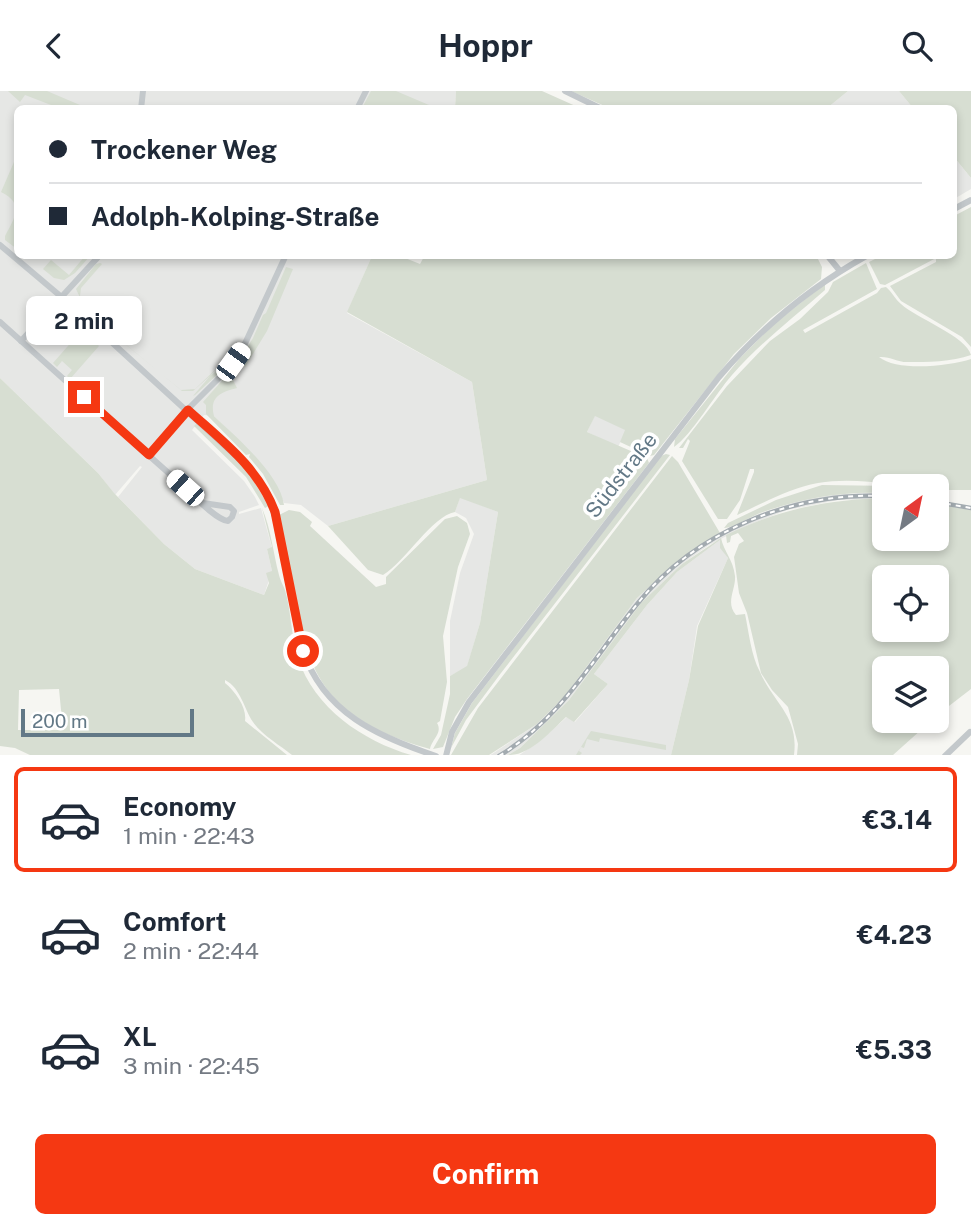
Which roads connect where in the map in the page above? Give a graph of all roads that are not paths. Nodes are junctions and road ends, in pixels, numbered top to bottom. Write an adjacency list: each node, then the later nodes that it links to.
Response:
1 (565, 91): 2 (street)
2 (594, 105)
3 (0, 245): 4 (street)
4 (14, 257)
5 (17, 259): 11 (street)
6 (96, 259): 11 (street)
7 (284, 259): 14 (street)
8 (830, 259): 10 (street)
9 (861, 259): 10 (street, Südstraße)
10 (840, 271): 19 (street, Südstraße)
11 (62, 297): 13 (street); 14 (street)
12 (0, 322): 13 (street)
13 (21, 341): 15 (street)
14 (188, 410): 15 (street); 18 (street)
15 (149, 455): 16 (street)
16 (202, 503): 16 (street)
17 (970, 732): 20 (street)
18 (436, 755)
19 (446, 755)
20 (945, 755)

